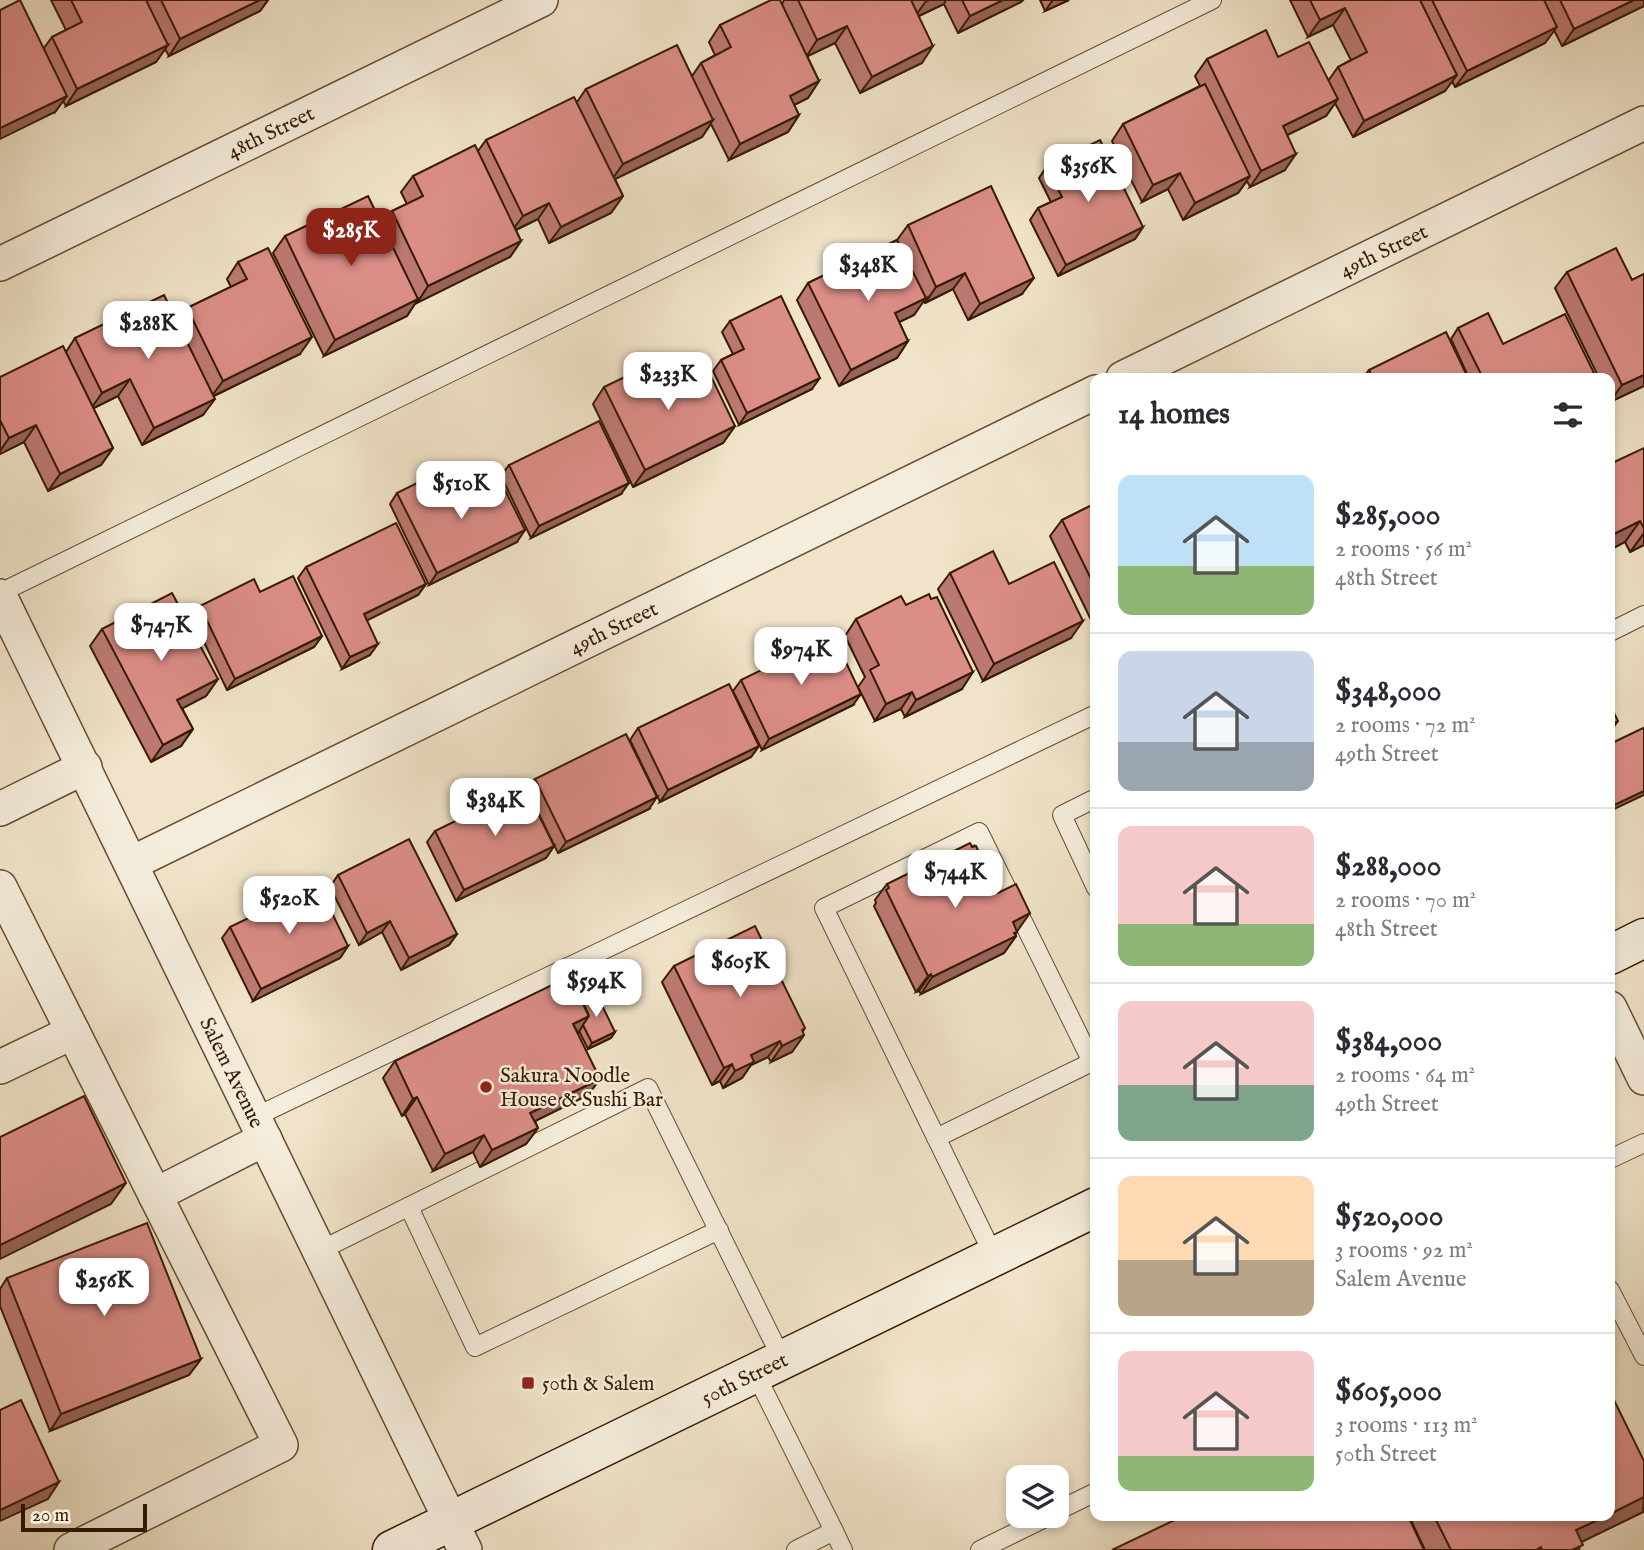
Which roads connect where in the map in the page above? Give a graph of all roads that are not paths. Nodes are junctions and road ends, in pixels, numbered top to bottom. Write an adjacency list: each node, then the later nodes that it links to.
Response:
1 (541, 0): 4 (street, 48th Street)
2 (1212, 0): 7 (lane)
3 (1644, 123): 5 (street, 49th Street)
4 (0, 264)
5 (1133, 373)
6 (1090, 395): 14 (street, 49th Street)
7 (0, 594): 11 (street, Salem Avenue)
8 (1644, 615): 9 (lane)
9 (1615, 630)
10 (1090, 717): 25 (lane)
11 (85, 767): 13 (street); 14 (street, Salem Avenue)
12 (1090, 801): 15 (lane)
13 (0, 808)
14 (132, 863): 25 (street, Salem Avenue)
15 (1090, 875)
16 (0, 887): 20 (street)
17 (1644, 938): 18 (main road)
18 (1615, 952)
19 (1615, 1018): 24 (street)
20 (73, 1032): 23 (street); 29 (street)
21 (1090, 1058): 26 (lane)
22 (1090, 1063): 26 (lane)
23 (0, 1067)
24 (1644, 1078)
25 (260, 1128): 29 (street); 33 (street, Salem Avenue)
26 (936, 1138): 34 (lane)
27 (1644, 1143): 28 (lane)
28 (1615, 1157)
29 (155, 1195): 43 (street)
30 (409, 1207): 32 (lane); 32 (lane); 33 (lane)
31 (1090, 1210): 34 (main road, 50th Street)
32 (719, 1230): 37 (lane)
33 (319, 1251): 42 (street, Salem Avenue)
34 (994, 1256): 37 (main road, 50th Street)
35 (1615, 1300): 36 (lane)
36 (1644, 1356)
37 (769, 1366): 41 (lane); 42 (main road, 50th Street)
38 (1090, 1495): 39 (lane)
39 (1069, 1505)
40 (1025, 1528): 47 (lane)
41 (834, 1531): 45 (lane); 46 (lane)
42 (458, 1536): 44 (main road, 50th Street)
43 (71, 1550)
44 (392, 1550)
45 (796, 1550)
46 (843, 1550)
47 (980, 1550)

